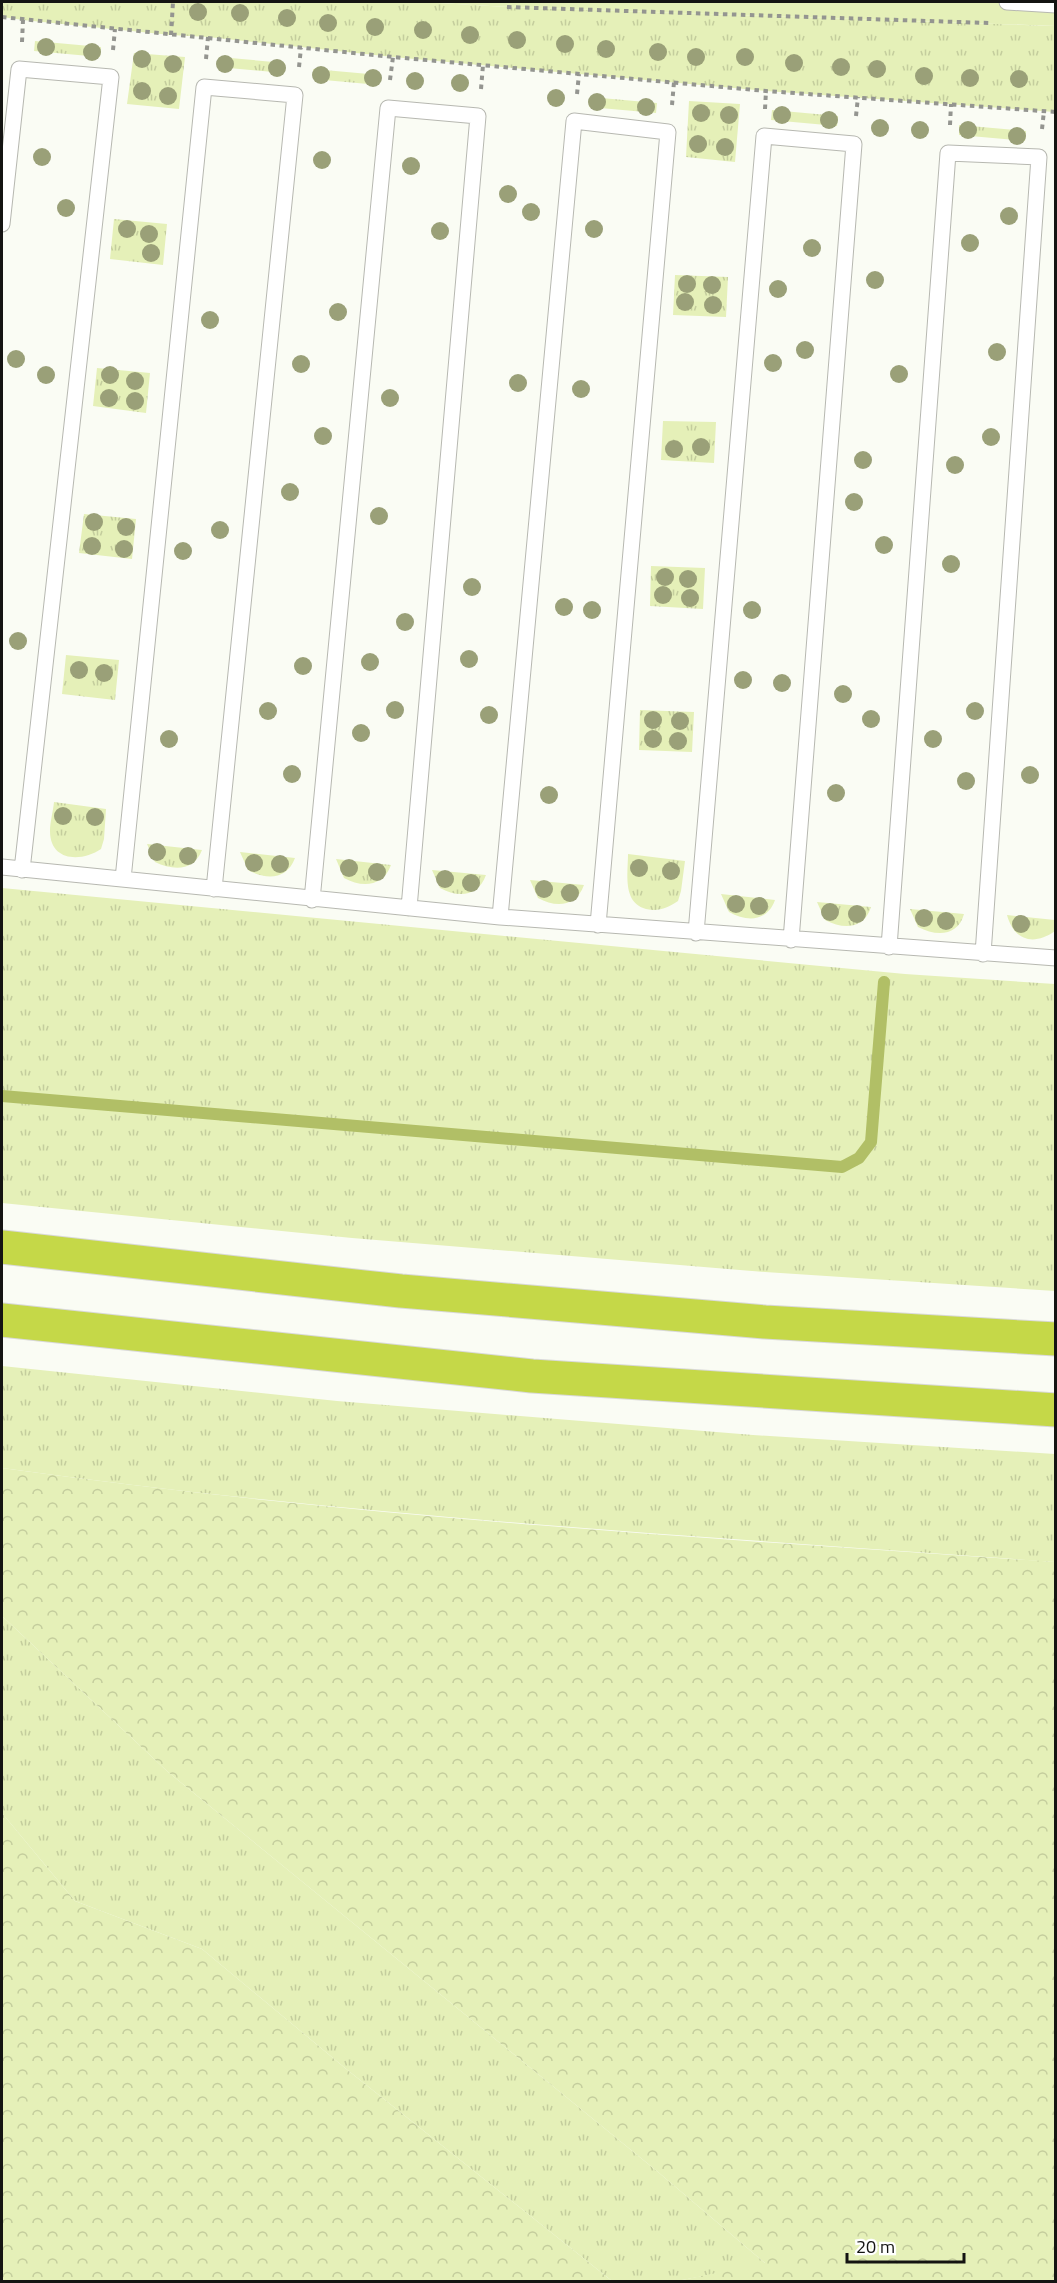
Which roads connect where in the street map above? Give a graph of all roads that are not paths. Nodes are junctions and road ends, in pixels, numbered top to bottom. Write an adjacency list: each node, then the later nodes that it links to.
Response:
1 (1007, 2): 2 (lane)
2 (1056, 5)
3 (2, 224): 5 (lane)
4 (2, 867): 5 (lane)
5 (22, 870): 6 (lane)
6 (123, 879): 7 (lane); 7 (lane)
7 (214, 889): 8 (lane)
8 (312, 900): 9 (lane); 9 (lane)
9 (409, 908): 10 (lane)
10 (500, 917): 11 (lane); 11 (lane)
11 (598, 926): 12 (lane)
12 (696, 933): 13 (lane); 13 (lane)
13 (791, 939): 14 (lane)
14 (889, 947): 15 (lane); 15 (lane)
15 (983, 954): 16 (lane)
16 (1056, 958)
17 (2, 1247): 19 (highway)
18 (2, 1320): 20 (highway)
19 (1056, 1339)
20 (1056, 1410)

